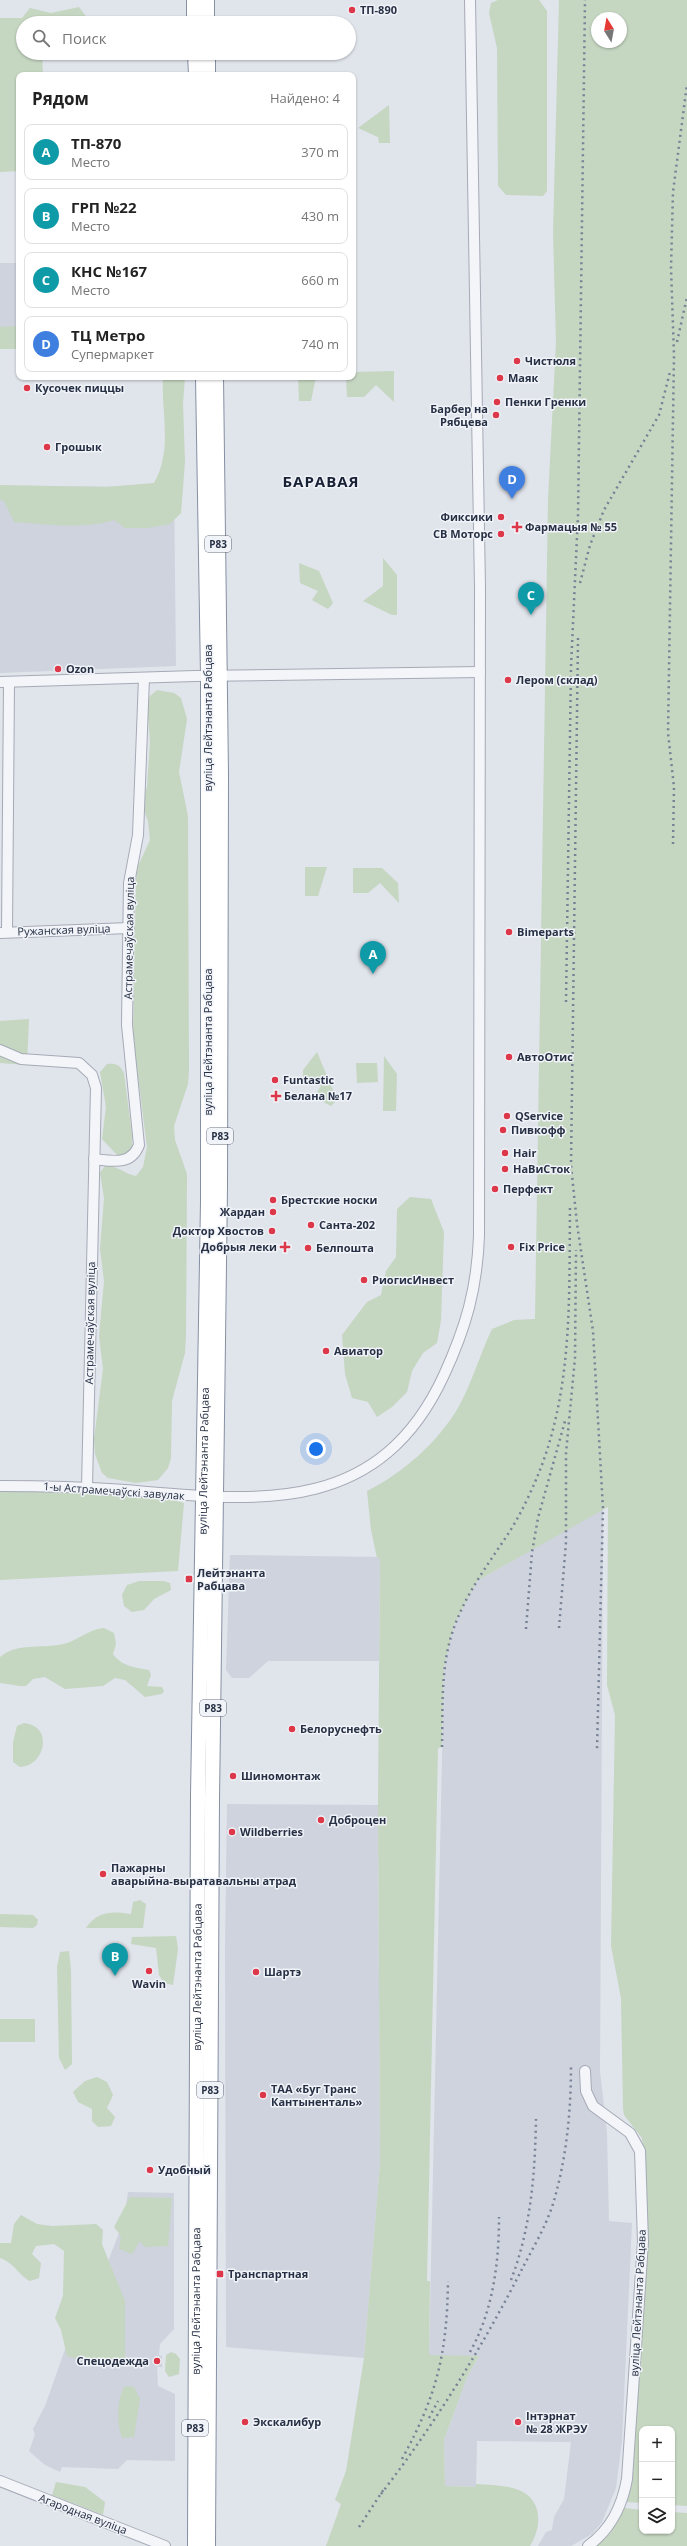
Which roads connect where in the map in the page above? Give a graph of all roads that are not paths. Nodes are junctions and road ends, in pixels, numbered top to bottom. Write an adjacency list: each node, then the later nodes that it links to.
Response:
1 (194, 0): 4 (highway)
2 (207, 0): 5 (highway)
3 (470, 0): 12 (street, 1-ы Астрамечаўскі завулак)
4 (194, 16)
5 (207, 16)
6 (195, 60): 8 (highway)
7 (208, 60): 9 (highway)
8 (196, 72)
9 (208, 72)
10 (203, 380): 13 (highway, вуліца Лейтэнанта Рабцава / Р83)
11 (216, 380): 13 (highway, вуліца Лейтэнанта Рабцава / Р83)
12 (480, 672): 13 (street); 22 (street, 1-ы Астрамечаўскі завулак)
13 (214, 676): 14 (street); 22 (highway, вуліца Лейтэнанта Рабцава / Р83)
14 (144, 678): 15 (street); 16 (street, Астрамечаўская вуліца)
15 (4, 682): 17 (street)
16 (129, 928): 17 (street, Ружанская вуліца); 19 (street, Астрамечаўская вуліца)
17 (4, 933)
18 (0, 1050): 19 (street, Астрамечаўская вуліца)
19 (94, 1159): 21 (street, Астрамечаўская вуліца)
20 (0, 1486): 21 (street, 1-ы Астрамечаўскі завулак)
21 (87, 1487): 22 (street, 1-ы Астрамечаўскі завулак)
22 (210, 1497): 26 (highway, вуліца Лейтэнанта Рабцава / Р83); 27 (highway, вуліца Лейтэнанта Рабцава / Р83)
23 (585, 2071): 28 (street, вуліца Лейтэнанта Рабцава)
24 (0, 2481): 25 (street, Агародная вуліца)
25 (165, 2546)
26 (195, 2546)
27 (208, 2546)
28 (588, 2546)

